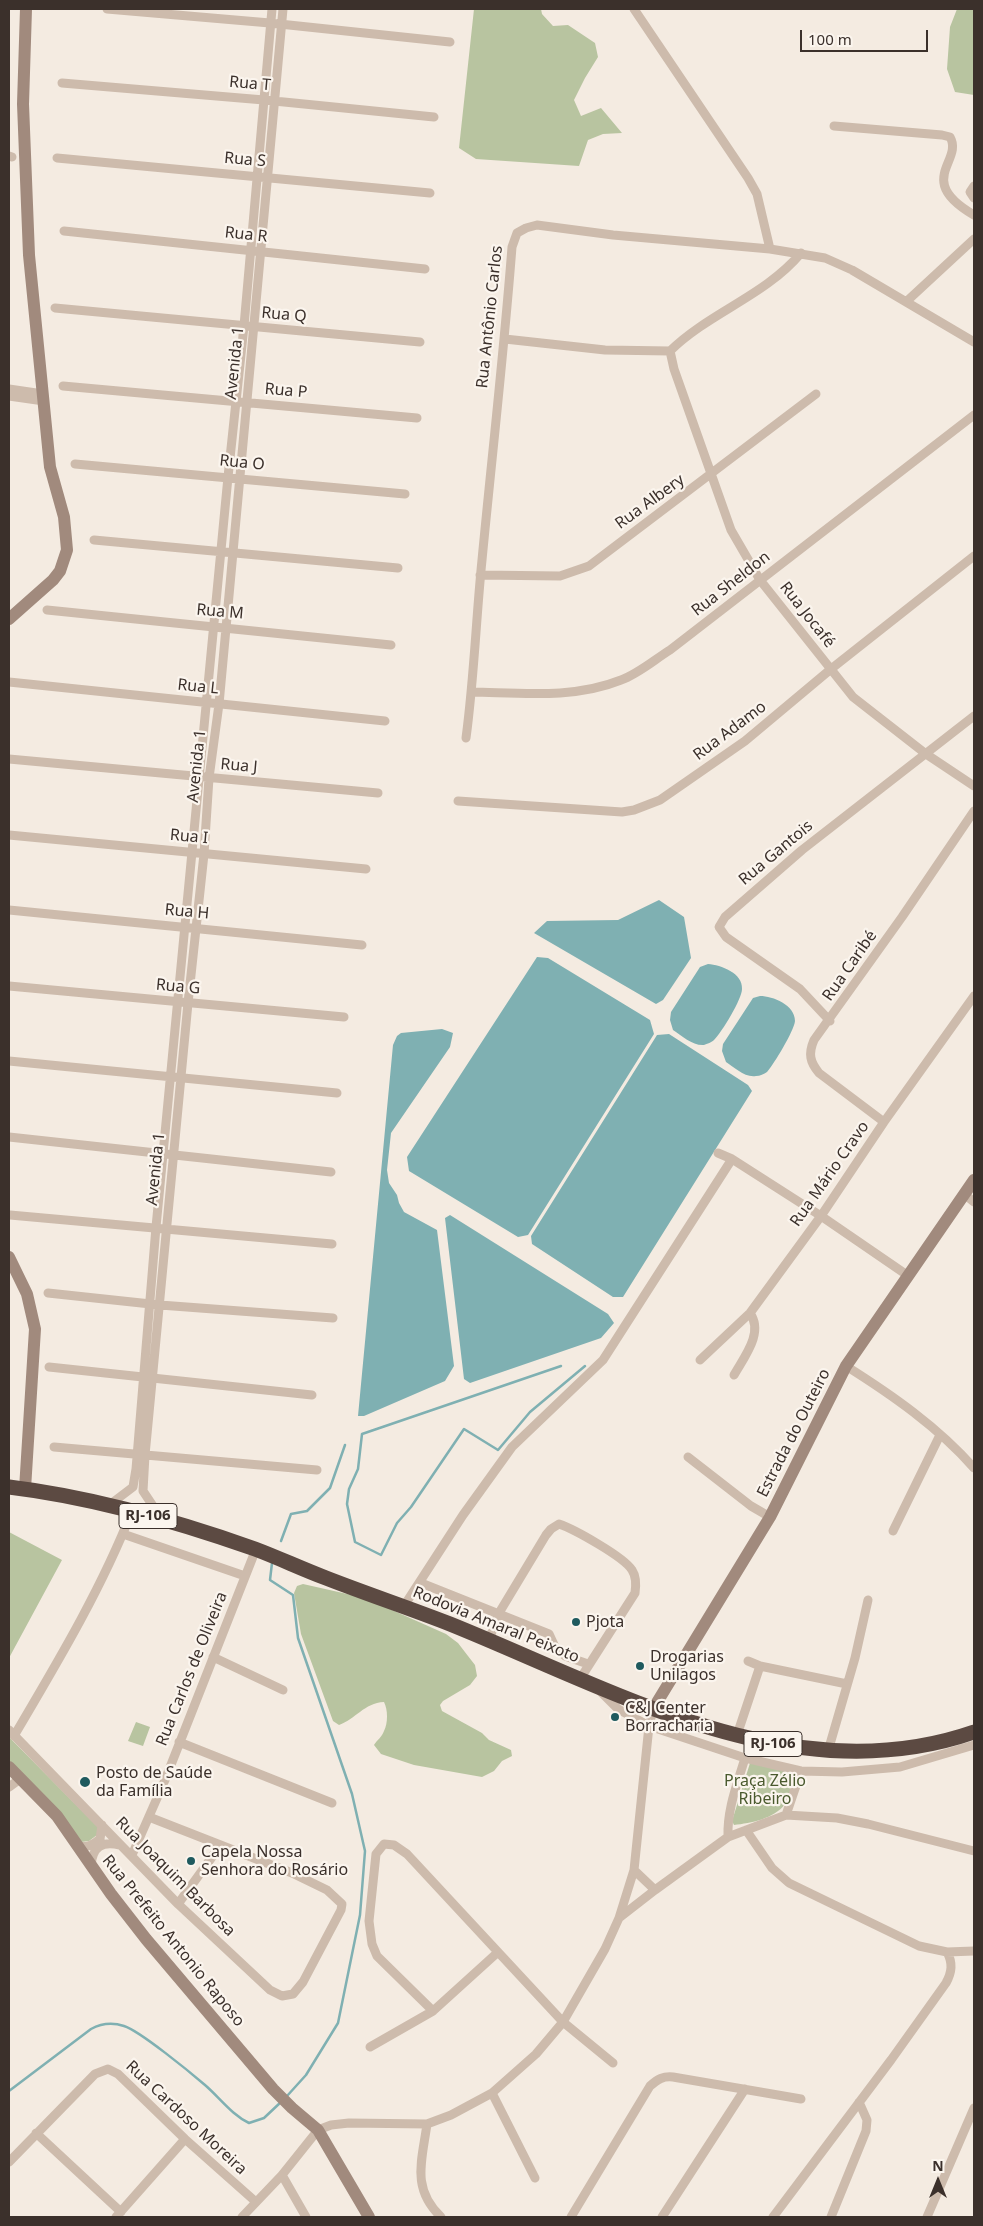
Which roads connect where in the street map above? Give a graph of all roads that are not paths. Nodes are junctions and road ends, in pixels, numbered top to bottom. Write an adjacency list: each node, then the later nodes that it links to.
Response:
1 (26, 9): 39 (street)
2 (107, 9): 6 (street)
3 (272, 9): 6 (street, Avenida 1)
4 (283, 9): 7 (street, Avenida 1)
5 (634, 9): 23 (street)
6 (270, 23): 7 (street); 10 (street, Avenida 1)
7 (282, 25): 8 (street); 11 (street, Avenida 1)
8 (450, 42)
9 (62, 83): 10 (street, Rua T)
10 (264, 100): 11 (street, Rua T); 15 (street, Avenida 1)
11 (275, 101): 12 (street, Rua T); 16 (street, Avenida 1)
12 (434, 117)
13 (834, 126): 20 (street)
14 (57, 158): 15 (street, Rua S)
15 (257, 176): 16 (street, Rua S); 24 (street, Avenida 1)
16 (267, 177): 18 (street, Rua S); 25 (street, Avenida 1)
17 (974, 186): 19 (street)
18 (430, 193)
19 (974, 198)
20 (974, 215)
21 (64, 231): 24 (street, Rua R)
22 (974, 240): 28 (street)
23 (770, 248): 26 (street, Rua Antônio Carlos); 31 (street, Rua Antônio Carlos)
24 (251, 251): 25 (street, Rua R); 30 (street, Avenida 1)
25 (261, 252): 27 (street, Rua R); 30 (street, Avenida 1)
26 (801, 254): 28 (street, Rua Antônio Carlos); 34 (street)
27 (426, 269)
28 (907, 301): 33 (street, Rua Antônio Carlos)
29 (55, 308): 30 (street, Rua Q)
30 (249, 327): 32 (street, Rua Q); 40 (street, Avenida 1); 41 (street, Avenida 1)
31 (505, 339): 34 (street); 54 (street, Rua Antônio Carlos)
32 (420, 342)
33 (974, 342)
34 (670, 350): 45 (street, Rua Jocafé)
35 (63, 386): 40 (street, Rua P)
36 (9, 389): 39 (street)
37 (816, 394): 45 (street, Rua Albery)
38 (9, 396): 39 (street)
39 (44, 397): 57 (street)
40 (236, 401): 41 (street, Rua P); 46 (street, Avenida 1)
41 (246, 402): 43 (street, Rua P); 47 (street, Avenida 1)
42 (974, 415): 55 (street, Rua Sheldon)
43 (417, 418)
44 (75, 464): 46 (street, Rua O)
45 (711, 475): 54 (street, Rua Albery); 55 (street, Rua Jocafé)
46 (228, 477): 47 (street, Rua O); 50 (street, Avenida 1)
47 (239, 478): 48 (street, Rua O); 51 (street, Avenida 1)
48 (405, 494)
49 (94, 540): 50 (street)
50 (222, 552): 51 (street); 58 (street, Avenida 1)
51 (232, 553): 53 (street); 59 (street, Avenida 1)
52 (974, 556): 61 (street, Rua Adamo)
53 (398, 568)
54 (480, 575): 63 (street, Rua Antônio Carlos)
55 (760, 580): 61 (street, Rua Jocafé); 63 (street, Rua Sheldon)
56 (47, 610): 58 (street, Rua M)
57 (9, 619)
58 (214, 627): 59 (street, Rua M); 64 (street, Avenida 1)
59 (226, 627): 60 (street, Rua M); 65 (street, Avenida 1)
60 (391, 645)
61 (831, 669): 69 (street, Rua Jocafé); 75 (street, Rua Adamo)
62 (9, 682): 64 (street, Rua L)
63 (472, 692): 68 (street, Rua Antônio Carlos)
64 (206, 703): 65 (street, Rua L); 71 (street, Avenida 1)
65 (219, 704): 67 (street, Rua L); 72 (street, Avenida 1)
66 (974, 716): 69 (street, Rua Gantois)
67 (385, 721)
68 (466, 738)
69 (926, 754): 73 (street, Rua Jocafé); 88 (street, Rua Gantois)
70 (9, 758): 71 (street, Rua J)
71 (199, 778): 72 (street, Rua J); 78 (street, Avenida 1)
72 (210, 778): 74 (street, Rua J); 79 (street, Avenida 1)
73 (974, 786)
74 (378, 793)
75 (458, 801)
76 (974, 811): 88 (street, Rua Caribé)
77 (9, 835): 78 (street, Rua I)
78 (192, 852): 79 (street, Rua I); 82 (street, Avenida 1)
79 (204, 854): 80 (street, Rua I); 82 (street, Avenida 1)
80 (366, 869)
81 (9, 910): 82 (street, Rua H)
82 (191, 928): 83 (street, Rua H); 86 (street, Avenida 1)
83 (362, 945)
84 (9, 986): 86 (street, Rua G)
85 (974, 996): 92 (street, Rua Mário Cravo)
86 (183, 1003): 87 (street, Rua G); 90 (street, Avenida 1)
87 (344, 1017)
88 (830, 1021): 92 (street, Rua Caribé)
89 (9, 1061): 90 (street)
90 (176, 1078): 91 (street); 95 (street, Avenida 1); 96 (street, Avenida 1)
91 (337, 1093)
92 (884, 1122): 102 (street, Rua Mário Cravo)
93 (9, 1137): 95 (street)
94 (718, 1153): 97 (street)
95 (163, 1154): 96 (street); 103 (street, Avenida 1)
96 (173, 1154): 98 (street); 103 (street, Avenida 1)
97 (732, 1160): 102 (street); 133 (street)
98 (331, 1172)
99 (974, 1180): 100 (street, Estrada do Outeiro)
100 (969, 1198): 106 (street, Estrada do Outeiro)
101 (10, 1215): 103 (street)
102 (821, 1216): 106 (street); 109 (street, Rua Mário Cravo)
103 (161, 1228): 104 (street); 108 (street, Avenida 1)
104 (332, 1244)
105 (9, 1257): 124 (street)
106 (907, 1275): 112 (street, Estrada do Outeiro)
107 (48, 1293): 108 (street)
108 (156, 1304): 110 (street); 115 (street, Avenida 1)
109 (750, 1313): 111 (street, Rua Mário Cravo); 114 (street)
110 (333, 1318)
111 (700, 1360)
112 (846, 1366): 117 (street); 127 (street, Estrada do Outeiro)
113 (49, 1367): 115 (street)
114 (734, 1375)
115 (148, 1379): 116 (street); 119 (street, Avenida 1)
116 (312, 1395)
117 (940, 1435): 121 (street); 129 (street)
118 (54, 1447): 119 (street)
119 (141, 1454): 122 (street); 125 (street, Avenida 1); 128 (street, Avenida 1)
120 (688, 1457): 127 (street)
121 (974, 1468)
122 (317, 1470)
123 (9, 1487): 124 (highway, Rodovia Amaral Peixoto / RJ-106)
124 (25, 1489): 125 (highway, Rodovia Amaral Peixoto / RJ-106)
125 (108, 1506): 126 (highway, Rodovia Amaral Peixoto / RJ-106)
126 (132, 1511): 128 (highway, Rodovia Amaral Peixoto / RJ-106); 130 (street)
127 (770, 1517): 146 (street, Estrada do Outeiro)
128 (162, 1520): 131 (highway, Rodovia Amaral Peixoto / RJ-106)
129 (893, 1531)
130 (123, 1534): 132 (street); 149 (street)
131 (262, 1552): 132 (street, Rua Carlos de Oliveira); 135 (highway, Rodovia Amaral Peixoto / RJ-106)
132 (245, 1576): 138 (street, Rua Carlos de Oliveira)
133 (421, 1583): 135 (street); 136 (street)
134 (868, 1600): 143 (street)
135 (404, 1606): 137 (highway, Rodovia Amaral Peixoto / RJ-106)
136 (499, 1613): 137 (street); 140 (street); 140 (street)
137 (489, 1640): 142 (highway, Rodovia Amaral Peixoto / RJ-106)
138 (213, 1657): 145 (street); 151 (street, Rua Carlos de Oliveira)
139 (748, 1660): 141 (street)
140 (588, 1664): 142 (street)
141 (760, 1666): 143 (street); 150 (street)
142 (580, 1678): 144 (highway, Rodovia Amaral Peixoto / RJ-106)
143 (846, 1684): 153 (street)
144 (595, 1685): 146 (highway, Rodovia Amaral Peixoto / RJ-106); 147 (street)
145 (283, 1690)
146 (653, 1709): 147 (street); 150 (highway, Rodovia Amaral Peixoto / RJ-106)
147 (649, 1726): 154 (street); 171 (street)
148 (974, 1732): 153 (highway, Rodovia Amaral Peixoto / RJ-106)
149 (11, 1733): 162 (street, Rua Joaquim Barbosa)
150 (738, 1735): 153 (highway, Rodovia Amaral Peixoto / RJ-106)
151 (179, 1742): 159 (street); 161 (street, Rua Carlos de Oliveira)
152 (974, 1745): 156 (street)
153 (828, 1751)
154 (745, 1758): 156 (street); 164 (street)
155 (9, 1767): 157 (street, Rua Prefeito Antonio Raposo)
156 (801, 1771): 160 (street)
157 (20, 1779): 158 (street); 166 (street, Rua Prefeito Antonio Raposo)
158 (9, 1787)
159 (332, 1803)
160 (786, 1815): 163 (street); 168 (street)
161 (150, 1817): 167 (street); 169 (street, Rua Carlos de Oliveira)
162 (102, 1825): 165 (street, Rua Joaquim Barbosa); 166 (street)
163 (746, 1830): 164 (street); 176 (street)
164 (728, 1838): 172 (street)
165 (120, 1845): 169 (street, Rua Joaquim Barbosa); 170 (street)
166 (78, 1846): 170 (street, Rua Prefeito Antonio Raposo)
167 (220, 1846): 173 (street); 173 (street, Rua Joaquim Barbosa)
168 (974, 1851)
169 (132, 1855): 173 (street, Rua Joaquim Barbosa)
170 (91, 1865): 188 (street, Rua Prefeito Antonio Raposo)
171 (634, 1870): 172 (street); 174 (street)
172 (654, 1890): 174 (street)
173 (178, 1904)
174 (619, 1918): 179 (street)
175 (974, 1951): 176 (street)
176 (947, 1952): 185 (street)
177 (497, 1953): 178 (street); 178 (street); 179 (street)
178 (433, 2011): 180 (street)
179 (563, 2022): 181 (street); 183 (street)
180 (370, 2047)
181 (613, 2063)
182 (745, 2089): 184 (street); 200 (street); 201 (street)
183 (492, 2093): 187 (street); 193 (street)
184 (801, 2098)
185 (859, 2102): 202 (street); 203 (street)
186 (974, 2108): 204 (street)
187 (427, 2124): 188 (street); 199 (street)
188 (318, 2130): 192 (street); 198 (street, Rua Prefeito Antonio Raposo)
189 (36, 2133): 190 (street, Rua Cardoso Moreira); 191 (street, Rua Cardoso Moreira); 195 (street)
190 (185, 2139): 194 (street, Rua Cardoso Moreira); 195 (street)
191 (9, 2162)
192 (282, 2175): 194 (street); 197 (street)
193 (535, 2178)
194 (256, 2202): 196 (street)
195 (118, 2215)
196 (242, 2217)
197 (306, 2217)
198 (368, 2217)
199 (441, 2217)
200 (571, 2217)
201 (662, 2217)
202 (773, 2217)
203 (831, 2217)
204 (927, 2217)

